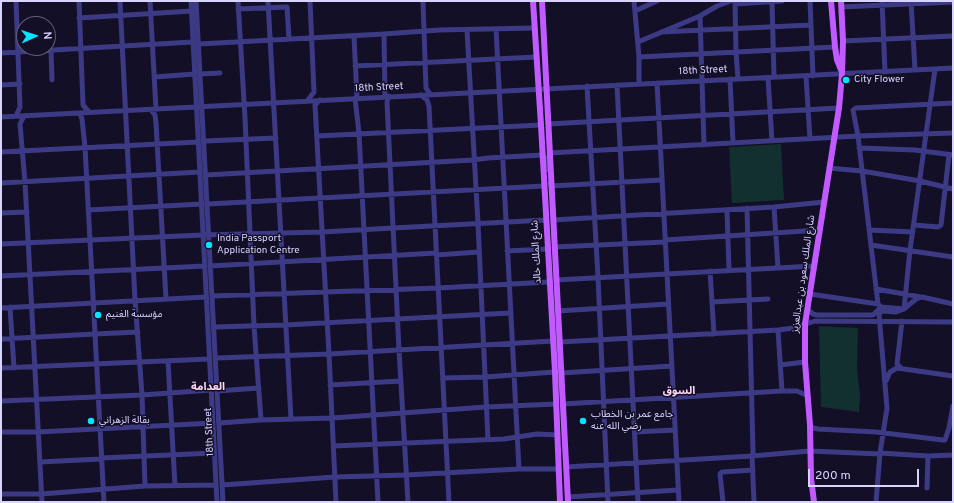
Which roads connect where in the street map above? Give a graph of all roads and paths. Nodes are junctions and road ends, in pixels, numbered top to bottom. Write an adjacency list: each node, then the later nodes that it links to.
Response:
1 (16, 1): 30 (street)
2 (79, 1): 33 (street)
3 (120, 1): 31 (street)
4 (150, 1): 29 (street)
5 (191, 1): 27 (street)
6 (196, 1): 54 (street)
7 (238, 1): 26 (street)
8 (268, 1): 25 (street)
9 (310, 1): 47 (street)
10 (423, 1): 41 (street)
11 (533, 1): 36 (main road, شارع الملك خالد)
12 (542, 1): 97 (main road, شارع الملك خالد)
13 (634, 1): 28 (street)
14 (657, 1): 28 (street)
15 (772, 1): 16 (street); 19 (street); 35 (street)
16 (782, 1)
17 (810, 1): 34 (street)
18 (832, 1): 57 (main road, شارع الملك سعود بن عبدالعزيز)
19 (734, 2): 23 (street); 38 (street)
20 (953, 2): 22 (street)
21 (882, 3): 22 (street); 24 (street); 49 (street)
22 (911, 3): 46 (street)
23 (716, 4): 32 (street)
24 (841, 4): 51 (main road, شارع الملك سعود بن عبدالعزيز)
25 (268, 7): 26 (street); 48 (street); 50 (street)
26 (238, 9): 52 (street)
27 (192, 11): 29 (street); 54 (street)
28 (635, 11): 53 (street)
29 (150, 14): 31 (street); 55 (street)
30 (17, 16)
31 (121, 16): 33 (street); 56 (street)
32 (700, 16): 40 (street); 42 (street)
33 (80, 18): 59 (street)
34 (811, 25): 35 (street); 58 (street)
35 (773, 27): 38 (street); 61 (street)
36 (534, 28): 37 (street); 68 (main road, شارع الملك خالد)
37 (496, 29): 39 (street); 70 (street)
38 (735, 29): 40 (street); 62 (street)
39 (467, 30): 41 (street); 71 (street)
40 (701, 30): 42 (street); 65 (street)
41 (423, 32): 43 (street); 72 (street)
42 (661, 32): 53 (street)
43 (384, 34): 44 (street); 73 (street)
44 (354, 36): 47 (street); 74 (street)
45 (953, 36): 46 (street)
46 (912, 37): 49 (street); 77 (street)
47 (311, 38): 48 (street); 105 (street)
48 (289, 39): 50 (street)
49 (883, 39): 51 (street); 78 (street)
50 (270, 40): 52 (street); 107 (street)
51 (843, 41): 81 (main road, شارع الملك سعود بن عبدالعزيز)
52 (240, 42): 54 (street); 109 (street)
53 (638, 42): 69 (street)
54 (196, 43): 55 (street); 80 (street)
55 (152, 45): 56 (street); 82 (street)
56 (122, 46): 59 (street); 114 (street)
57 (835, 46): 58 (street); 81 (main road, شارع الملك سعود بن عبدالعزيز)
58 (812, 48): 61 (street); 84 (street)
59 (81, 49): 60 (street); 117 (street)
60 (56, 51)
61 (774, 51): 62 (street); 85 (street)
62 (736, 52): 65 (street); 86 (street)
63 (1, 53): 64 (street)
64 (16, 53)
65 (702, 54): 69 (street); 90 (street)
66 (19, 56): 93 (street)
67 (50, 56): 89 (street)
68 (536, 57): 70 (street); 98 (main road, شارع الملك خالد)
69 (639, 57): 94 (street)
70 (497, 59): 71 (street); 99 (street)
71 (468, 60): 72 (street); 100 (street)
72 (425, 62): 73 (street); 101 (street)
73 (385, 64): 74 (street); 103 (street)
74 (355, 66): 104 (street)
75 (953, 68): 76 (street, 18th Street)
76 (935, 69): 77 (street, 18th Street); 110 (street)
77 (914, 70): 78 (street, 18th Street)
78 (885, 72): 81 (street, 18th Street)
79 (220, 73): 80 (street)
80 (198, 74): 82 (street); 111 (street)
81 (842, 74): 84 (street, 18th Street); 112 (main road, شارع الملك سعود بن عبدالعزيز)
82 (154, 76): 115 (street)
83 (806, 76): 84 (street, 18th Street); 85 (street, 18th Street); 113 (street)
84 (813, 76)
85 (774, 77): 87 (street, 18th Street)
86 (738, 78): 87 (street, 18th Street); 88 (street, 18th Street)
87 (768, 78): 116 (street)
88 (730, 79): 90 (street, 18th Street); 119 (street)
89 (52, 80)
90 (702, 80): 91 (street, 18th Street); 120 (street)
91 (657, 83): 94 (street, 18th Street); 124 (street)
92 (1, 84): 93 (street)
93 (20, 84): 121 (street)
94 (638, 84): 95 (street, 18th Street)
95 (617, 85): 96 (street, 18th Street); 125 (street)
96 (587, 86): 97 (street, 18th Street); 126 (street)
97 (547, 88): 98 (street, 18th Street); 127 (main road, شارع الملك خالد)
98 (538, 89): 99 (street, 18th Street); 128 (main road, شارع الملك خالد)
99 (500, 91): 100 (street, 18th Street); 129 (street)
100 (470, 92): 101 (street, 18th Street); 130 (street)
101 (430, 94): 102 (street, 18th Street)
102 (421, 95): 103 (street, 18th Street); 131 (street)
103 (387, 96): 104 (street, 18th Street); 132 (street)
104 (356, 98): 106 (street, 18th Street); 133 (street)
105 (308, 100): 106 (street, 18th Street); 107 (street, 18th Street)
106 (320, 100): 136 (street)
107 (273, 102): 109 (street, 18th Street); 138 (street)
108 (953, 103): 110 (street)
109 (244, 104): 111 (street, 18th Street); 141 (street)
110 (931, 104): 134 (street); 137 (street)
111 (199, 106): 115 (street); 142 (street, 18th Street); 144 (street)
112 (839, 108): 113 (street); 139 (main road, شارع الملك سعود بن عبدالعزيز)
113 (808, 109): 116 (street); 140 (street)
114 (126, 110): 115 (street); 117 (street); 148 (street)
115 (153, 110): 146 (street)
116 (769, 111): 119 (street); 143 (street)
117 (89, 112): 118 (street)
118 (80, 113): 122 (street); 150 (street)
119 (732, 114): 120 (street); 145 (street)
120 (702, 115): 124 (street); 147 (street)
121 (16, 116): 122 (street); 123 (street)
122 (24, 116): 153 (street)
123 (1, 117)
124 (659, 118): 125 (street); 149 (street)
125 (618, 120): 126 (street); 152 (street)
126 (589, 122): 127 (street); 154 (street)
127 (548, 124): 157 (main road, شارع الملك خالد)
128 (541, 125): 129 (street); 158 (main road, شارع الملك خالد)
129 (501, 126): 130 (street); 160 (street)
130 (472, 128): 131 (street); 161 (street)
131 (430, 130): 132 (street); 162 (street)
132 (388, 132): 133 (street); 163 (street)
133 (359, 133): 136 (street); 164 (street)
134 (927, 133): 135 (street); 137 (street); 156 (street)
135 (953, 133)
136 (316, 136): 165 (street)
137 (858, 136): 139 (street); 151 (street)
138 (276, 138): 141 (street); 167 (street)
139 (834, 138): 140 (street); 166 (main road, شارع الملك سعود بن عبدالعزيز)
140 (810, 139): 143 (street)
141 (246, 140): 142 (street); 170 (street)
142 (205, 141): 172 (street, 18th Street)
143 (772, 141): 145 (street)
144 (198, 142): 146 (street); 169 (street)
145 (733, 143): 147 (street)
146 (157, 144): 148 (street); 171 (street)
147 (704, 145): 149 (street)
148 (128, 146): 150 (street); 173 (street)
149 (660, 147): 152 (street); 175 (street)
150 (85, 148): 153 (street); 174 (street)
151 (859, 148): 156 (street); 168 (street)
152 (620, 149): 154 (street); 178 (street)
153 (23, 151): 155 (street); 177 (street)
154 (591, 151): 157 (street); 180 (street)
155 (1, 152)
156 (924, 152): 159 (street); 176 (street)
157 (549, 153): 182 (main road, شارع الملك خالد)
158 (542, 155): 160 (street); 181 (main road, شارع الملك خالد); 182 (street)
159 (951, 155): 184 (street)
160 (502, 157): 161 (street); 183 (street)
161 (473, 160): 162 (street); 185 (street)
162 (432, 163): 163 (street); 187 (street)
163 (390, 165): 164 (street); 188 (street)
164 (360, 166): 165 (street); 189 (street)
165 (319, 168): 167 (street); 190 (street)
166 (829, 168): 168 (street); 193 (main road, شارع الملك سعود بن عبدالعزيز)
167 (277, 170): 170 (street); 191 (street)
168 (862, 171): 176 (street); 216 (street)
169 (200, 172): 171 (street); 194 (street)
170 (247, 172): 172 (street); 192 (street)
171 (159, 174): 173 (street); 196 (street)
172 (206, 175): 195 (street, 18th Street)
173 (129, 176): 174 (street); 197 (street)
174 (87, 179): 177 (street); 200 (street)
175 (661, 180): 178 (street); 204 (street)
176 (920, 181): 184 (street); 211 (street)
177 (25, 182): 179 (street); 202 (street)
178 (621, 182): 180 (street); 205 (street)
179 (1, 183)
180 (592, 183): 182 (street); 206 (street)
181 (544, 186): 183 (street); 207 (main road, شارع الملك خالد)
182 (551, 186): 208 (main road, شارع الملك خالد)
183 (504, 188): 185 (street); 209 (street)
184 (945, 188): 186 (street); 211 (street)
185 (476, 189): 187 (street); 210 (street)
186 (953, 189)
187 (433, 191): 188 (street); 212 (street)
188 (391, 194): 189 (street); 213 (street)
189 (362, 195): 190 (street); 214 (street)
190 (321, 197): 191 (street); 217 (street)
191 (278, 200): 192 (street); 221 (street)
192 (249, 202): 195 (street); 220 (street)
193 (824, 202): 198 (street); 215 (main road, شارع الملك سعود بن عبدالعزيز)
194 (202, 204): 196 (street); 222 (street)
195 (208, 204): 223 (street, 18th Street)
196 (160, 206): 197 (street); 226 (street)
197 (131, 207): 200 (street); 227 (street)
198 (774, 207): 199 (street); 219 (street)
199 (747, 208): 201 (street); 224 (street)
200 (88, 210): 228 (street)
201 (726, 210): 204 (street); 225 (street)
202 (27, 212): 203 (street); 230 (street)
203 (1, 213)
204 (663, 213): 205 (street); 229 (street)
205 (623, 216): 206 (street); 232 (street)
206 (594, 217): 208 (street); 233 (street)
207 (546, 220): 209 (street); 236 (main road, شارع الملك خالد)
208 (553, 220): 235 (main road, شارع الملك خالد)
209 (506, 222): 210 (street); 238 (street)
210 (478, 223): 212 (street); 239 (street)
211 (914, 225): 218 (street)
212 (435, 226): 213 (street); 240 (street)
213 (393, 228): 214 (street); 241 (street)
214 (364, 229): 217 (street); 243 (street)
215 (820, 230): 219 (street); 249 (main road, شارع الملك سعود بن عبدالعزيز)
216 (869, 230): 218 (street); 234 (street)
217 (322, 232): 221 (street); 244 (street)
218 (913, 232): 237 (street)
219 (776, 233): 224 (street); 251 (street)
220 (251, 234): 221 (street); 223 (street); 246 (street)
221 (280, 234): 245 (street)
222 (203, 235): 223 (street); 226 (street); 247 (street)
223 (209, 235): 248 (street, 18th Street)
224 (748, 235): 225 (street); 252 (street)
225 (728, 236): 229 (street); 254 (street)
226 (163, 237): 227 (street); 250 (street)
227 (133, 238): 228 (street); 253 (street)
228 (90, 240): 230 (street); 256 (street)
229 (665, 241): 232 (street); 258 (street)
230 (28, 242): 231 (street); 257 (street)
231 (1, 244)
232 (625, 244): 233 (street); 260 (street)
233 (596, 245): 235 (street); 261 (street)
234 (871, 245): 237 (street); 268 (street)
235 (554, 248): 262 (main road, شارع الملك خالد)
236 (547, 249): 238 (street); 263 (main road, شارع الملك خالد)
237 (910, 250): 242 (street); 274 (street)
238 (507, 251): 264 (street)
239 (479, 252): 240 (street); 265 (street)
240 (436, 254): 241 (street); 266 (street)
241 (394, 256): 243 (street); 267 (street)
242 (953, 257)
243 (365, 258): 244 (street); 269 (street)
244 (324, 260): 245 (street); 270 (street)
245 (281, 262): 246 (street); 271 (street)
246 (252, 264): 248 (street); 272 (street)
247 (204, 266): 250 (street); 276 (street)
248 (210, 266): 275 (street, 18th Street)
249 (814, 266): 251 (street); 273 (main road, شارع الملك سعود بن عبدالعزيز)
250 (164, 268): 253 (street); 278 (street)
251 (778, 268): 252 (street)
252 (748, 269): 254 (street); 281 (street)
253 (134, 270): 256 (street); 280 (street)
254 (729, 270): 255 (street)
255 (710, 271): 258 (street); 283 (street)
256 (92, 272): 257 (street); 282 (street)
257 (30, 274): 259 (street); 287 (street)
258 (667, 274): 260 (street); 284 (street)
259 (1, 276)
260 (626, 276): 261 (street); 289 (street)
261 (598, 277): 262 (street); 291 (street)
262 (556, 280): 294 (main road, شارع الملك خالد)
263 (549, 282): 264 (street); 319 (main road, شارع الملك خالد)
264 (509, 284): 265 (street); 295 (street)
265 (480, 285): 266 (street); 296 (street)
266 (438, 288): 267 (street); 297 (street)
267 (396, 289): 269 (street); 298 (street)
268 (876, 289): 274 (street); 286 (street)
269 (367, 290): 270 (street); 299 (street)
270 (325, 292): 271 (street); 302 (street)
271 (284, 293): 272 (street); 305 (street)
272 (254, 294): 275 (street); 306 (street)
273 (810, 294): 286 (street); 292 (main road, شارع الملك سعود بن عبدالعزيز)
274 (905, 294): 277 (street); 293 (street)
275 (212, 296): 307 (street, 18th Street)
276 (206, 297): 278 (street); 329 (street)
277 (922, 297): 285 (street); 293 (street)
278 (166, 299): 280 (street)
279 (768, 299): 281 (street)
280 (136, 300): 282 (street); 309 (street)
281 (748, 300): 283 (street); 310 (street)
282 (93, 302): 287 (street); 311 (street)
283 (712, 302): 312 (street)
284 (668, 304): 289 (street); 313 (street)
285 (953, 304)
286 (880, 305): 292 (street); 293 (street)
287 (32, 306): 288 (street); 314 (street)
288 (10, 307): 290 (street); 315 (street)
289 (628, 307): 291 (street); 316 (street)
290 (1, 308)
291 (599, 308): 294 (street); 318 (street)
292 (807, 309): 304 (main road, شارع الملك سعود بن عبدالعزيز)
293 (904, 309): 300 (street)
294 (558, 311): 319 (main road, شارع الملك خالد)
295 (510, 313): 296 (street); 320 (street)
296 (481, 314): 297 (street); 321 (street)
297 (439, 316): 298 (street); 322 (street)
298 (397, 319): 299 (street); 323 (street)
299 (369, 320): 302 (street); 324 (street)
300 (879, 321): 301 (street); 304 (street); 351 (street)
301 (902, 321): 303 (street); 339 (street)
302 (327, 322): 305 (street); 325 (street)
303 (953, 322)
304 (806, 324): 308 (street); 332 (main road, شارع الملك سعود بن عبدالعزيز)
305 (285, 325): 306 (street); 326 (street)
306 (254, 326): 307 (street); 327 (street)
307 (214, 327): 328 (street, 18th Street)
308 (778, 330): 310 (street); 334 (street)
309 (138, 332): 311 (street); 331 (street)
310 (749, 332): 312 (street); 355 (street)
311 (95, 334): 314 (street); 333 (street)
312 (714, 334): 313 (street)
313 (670, 336): 316 (street); 335 (street)
314 (33, 337): 315 (street); 336 (street)
315 (12, 338): 317 (street); 338 (street)
316 (630, 338): 318 (street); 340 (street)
317 (1, 339)
318 (600, 340): 319 (street); 341 (street)
319 (556, 342): 320 (street); 342 (main road, شارع الملك خالد)
320 (512, 344): 321 (street); 343 (street)
321 (483, 346): 322 (street); 345 (street)
322 (441, 347): 323 (street); 346 (street)
323 (399, 350): 324 (street); 347 (street)
324 (371, 351): 325 (street); 348 (street)
325 (329, 354): 326 (street); 349 (street)
326 (287, 355): 327 (street); 373 (street)
327 (257, 356): 328 (street); 350 (street)
328 (216, 358): 353 (street, 18th Street)
329 (209, 359): 330 (street); 352 (street)
330 (168, 361): 331 (street); 356 (street)
331 (140, 362): 333 (street); 357 (street)
332 (805, 362): 334 (street); 359 (main road, شارع الملك سعود بن عبدالعزيز)
333 (96, 364): 336 (street); 358 (street)
334 (780, 365): 354 (street)
335 (672, 366): 340 (street); 360 (street)
336 (35, 367): 338 (street); 361 (street)
337 (1, 368): 338 (street)
338 (14, 368)
339 (901, 368): 344 (street); 351 (street)
340 (632, 369): 341 (street); 362 (street)
341 (602, 370): 342 (street); 364 (street)
342 (558, 372): 343 (street); 365 (main road, شارع الملك خالد)
343 (513, 374): 345 (street); 366 (street)
344 (953, 376)
345 (485, 377): 346 (street); 368 (street)
346 (443, 378): 369 (street)
347 (401, 381): 348 (street); 370 (street)
348 (372, 383): 349 (street); 371 (street)
349 (330, 385): 372 (street)
350 (259, 388): 353 (street); 374 (street)
351 (885, 388): 385 (street)
352 (211, 390): 356 (street); 375 (street)
353 (217, 391): 376 (street, 18th Street)
354 (782, 391): 355 (street); 359 (street)
355 (752, 392): 360 (street); 399 (street)
356 (170, 393): 357 (street); 377 (street)
357 (142, 395): 358 (street); 379 (street)
358 (98, 396): 361 (street); 380 (street)
359 (808, 396): 378 (main road, شارع الملك سعود بن عبدالعزيز)
360 (673, 398): 362 (street); 381 (street)
361 (37, 400): 363 (street); 383 (street)
362 (633, 400): 364 (street); 384 (street)
363 (1, 401)
364 (603, 402): 365 (street); 405 (street)
365 (560, 404): 366 (street); 386 (main road, شارع الملك خالد); 406 (main road, شارع الملك خالد)
366 (516, 406): 368 (street); 387 (street)
367 (953, 406): 385 (street)
368 (486, 407): 369 (street); 388 (street)
369 (444, 411): 370 (street); 389 (street)
370 (402, 413): 371 (street); 390 (street)
371 (373, 414): 372 (street); 391 (street)
372 (332, 418): 373 (street); 392 (street)
373 (291, 419): 374 (street)
374 (261, 420): 376 (street)
375 (213, 423): 377 (street); 394 (street)
376 (219, 423): 415 (street, 18th Street)
377 (172, 425): 379 (street); 396 (street)
378 (810, 425): 385 (street); 393 (main road, شارع الملك سعود بن عبدالعزيز)
379 (142, 427): 380 (street); 398 (street)
380 (100, 429): 383 (street); 401 (street)
381 (675, 430): 384 (street); 402 (street)
382 (1, 432): 383 (street)
383 (38, 432): 403 (street)
384 (635, 432): 404 (street)
385 (883, 434): 395 (street)
386 (558, 435): 387 (street); 407 (main road, شارع الملك خالد)
387 (517, 437): 388 (street); 408 (street)
388 (488, 440): 389 (street)
389 (446, 441): 390 (street); 410 (street)
390 (404, 443): 391 (street); 411 (street)
391 (375, 445): 392 (street); 413 (street)
392 (334, 446): 412 (street)
393 (810, 451): 395 (street); 399 (street); 426 (main road, شارع الملك سعود بن عبدالعزيز)
394 (214, 453): 396 (street); 414 (street)
395 (880, 454): 400 (street); 441 (street)
396 (173, 455): 398 (street); 417 (street)
397 (953, 455): 400 (street)
398 (144, 456): 401 (street); 416 (street)
399 (752, 456): 402 (street); 409 (street)
400 (928, 456): 418 (street)
401 (101, 458): 403 (street); 419 (street)
402 (676, 461): 404 (street); 420 (street)
403 (40, 462): 423 (street)
404 (636, 463): 405 (street); 421 (street)
405 (606, 465): 406 (street); 424 (street)
406 (566, 467): 425 (main road, شارع الملك خالد)
407 (559, 468): 408 (street); 435 (main road, شارع الملك خالد)
408 (518, 469): 410 (street)
409 (753, 470): 439 (street); 440 (street)
410 (447, 473): 411 (street); 434 (street)
411 (406, 475): 413 (street); 433 (street)
412 (335, 477): 413 (street); 415 (street); 431 (street)
413 (377, 477): 432 (street)
414 (216, 485): 417 (street); 429 (street)
415 (222, 485): 430 (street, 18th Street)
416 (145, 486): 417 (street); 419 (street)
417 (175, 486)
418 (927, 488)
419 (103, 489): 423 (street); 428 (street)
420 (678, 490): 421 (street); 438 (street)
421 (638, 493): 424 (street); 437 (street)
422 (1, 494): 423 (street)
423 (41, 494): 427 (street)
424 (607, 495): 425 (street); 436 (street)
425 (568, 500)
426 (814, 501)
427 (42, 502)
428 (104, 502)
429 (217, 502)
430 (223, 502)
431 (336, 502)
432 (378, 502)
433 (408, 502)
434 (449, 502)
435 (560, 502)
436 (608, 502)
437 (638, 502)
438 (679, 502)
439 (723, 502)
440 (754, 502)
441 (876, 502)

